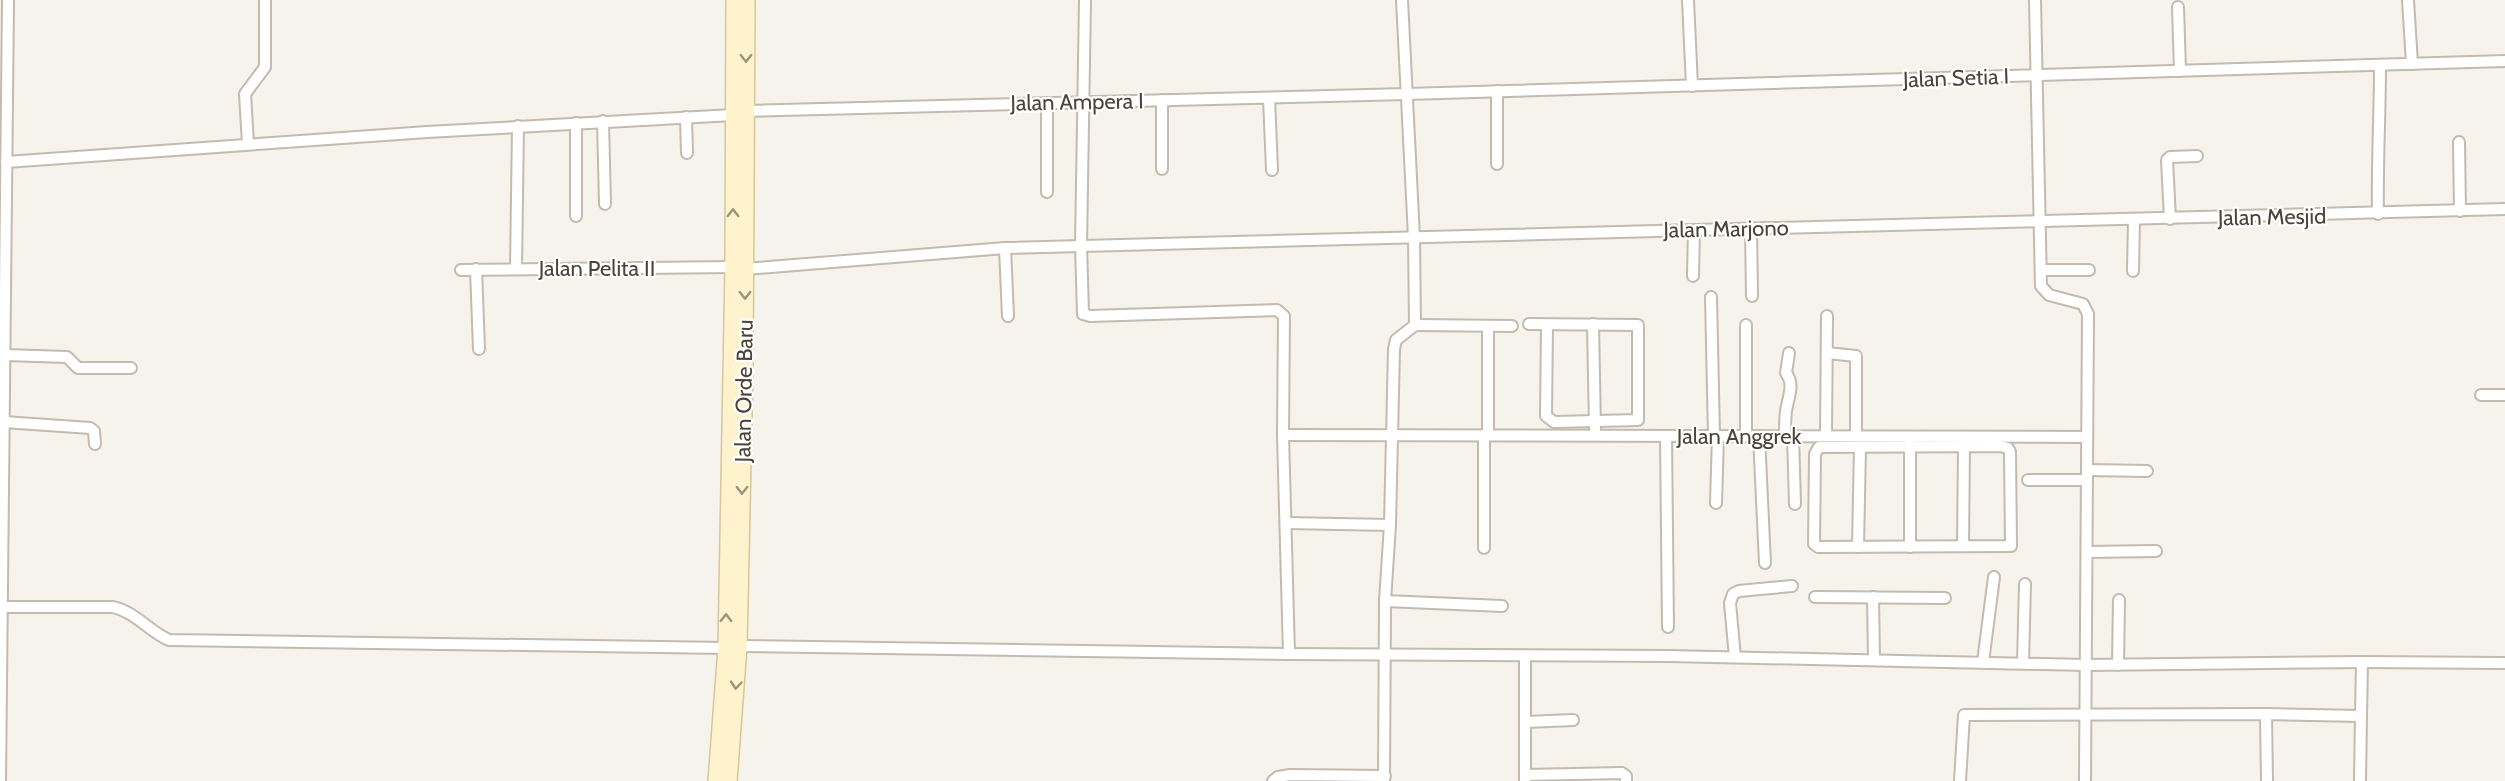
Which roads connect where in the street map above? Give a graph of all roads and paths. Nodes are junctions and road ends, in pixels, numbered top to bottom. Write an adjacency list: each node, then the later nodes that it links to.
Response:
1 (8, 0): 32 (street)
2 (265, 0): 29 (street)
3 (734, 0): 23 (main road, Jalan Orde Baru)
4 (747, 0): 23 (main road, Jalan Orde Baru, one-way to 23)
5 (1085, 0): 21 (street)
6 (1402, 0): 18 (street)
7 (1688, 0): 16 (street)
8 (2035, 0): 15 (street)
9 (2408, 0): 12 (street)
10 (2178, 7): 14 (street)
11 (2505, 61): 12 (street, Jalan Setia I)
12 (2412, 64): 13 (street, Jalan Setia I)
13 (2380, 65): 14 (street, Jalan Setia I); 40 (street)
14 (2180, 71): 15 (street, Jalan Setia I)
15 (2036, 75): 16 (street, Jalan Setia I); 44 (street)
16 (1692, 86): 17 (street, Jalan Setia I)
17 (1497, 92): 18 (street, Jalan Setia I); 33 (street)
18 (1407, 94): 19 (street, Jalan Ampera I); 47 (street)
19 (1269, 98): 20 (street, Jalan Ampera I); 35 (street)
20 (1162, 100): 21 (street, Jalan Ampera I); 34 (street)
21 (1085, 102): 22 (street, Jalan Ampera I); 48 (street)
22 (1047, 103): 23 (street, Jalan Ampera I); 36 (street)
23 (740, 113): 24 (street, Jalan Ampera I); 50 (main road, Jalan Orde Baru)
24 (686, 117): 25 (street, Jalan Ampera I); 30 (street)
25 (603, 121): 26 (street, Jalan Ampera I); 37 (street)
26 (576, 123): 27 (street, Jalan Ampera I); 41 (street)
27 (518, 126): 29 (street, Jalan Ampera I); 52 (street)
28 (2459, 142): 39 (street)
29 (248, 144): 32 (street, Jalan Ampera I)
30 (687, 153)
31 (2197, 156): 43 (street)
32 (6, 162): 70 (street)
33 (1497, 164)
34 (1162, 169)
35 (1272, 170)
36 (1047, 192)
37 (605, 204)
38 (2505, 209): 39 (street, Jalan Mesjid)
39 (2460, 211): 40 (street, Jalan Mesjid)
40 (2378, 214): 43 (street, Jalan Mesjid)
41 (576, 216)
42 (2134, 219): 43 (street, Jalan Mesjid); 44 (street, Jalan Mesjid); 56 (street)
43 (2170, 219)
44 (2038, 222): 45 (street, Jalan Marjono); 54 (street)
45 (1751, 229): 46 (street, Jalan Marjono); 58 (street)
46 (1694, 230): 47 (street, Jalan Marjono); 57 (street)
47 (1414, 237): 48 (street, Jalan Marjono); 64 (street)
48 (1081, 245): 49 (street, Jalan Pelita II); 78 (street)
49 (1005, 248): 50 (street, Jalan Pelita II); 60 (street)
50 (739, 268): 52 (street, Jalan Pelita II); 119 (main road, Jalan Orde Baru)
51 (476, 269): 52 (street, Jalan Pelita II); 53 (street, Jalan Pelita II); 69 (street)
52 (516, 269)
53 (461, 270)
54 (2042, 270): 55 (street); 88 (street)
55 (2089, 270)
56 (2133, 271)
57 (1693, 276)
58 (1752, 296)
59 (1711, 297): 83 (street)
60 (1008, 316)
61 (1827, 316): 72 (street)
62 (1529, 324): 65 (street)
63 (1593, 324): 65 (street); 77 (street); 77 (street)
64 (1415, 325): 67 (street); 79 (street)
65 (1547, 325): 77 (street)
66 (1746, 325): 84 (street)
67 (1488, 326): 68 (street); 80 (street)
68 (1512, 326)
69 (479, 349)
70 (3, 353): 73 (street); 76 (street)
71 (1789, 353): 86 (street)
72 (1827, 353): 87 (street); 90 (street)
73 (131, 368)
74 (2481, 395): 75 (street)
75 (2505, 395)
76 (4, 422): 91 (street); 107 (street)
77 (1595, 422): 81 (street)
78 (1283, 435): 79 (street, Jalan Anggrek); 98 (street)
79 (1391, 435): 80 (street, Jalan Anggrek); 99 (street)
80 (1486, 435): 81 (street, Jalan Anggrek); 103 (street)
81 (1594, 435): 82 (street, Jalan Anggrek)
82 (1666, 436): 83 (street, Jalan Anggrek); 118 (street)
83 (1716, 436): 84 (street, Jalan Anggrek); 96 (street)
84 (1746, 436): 85 (street, Jalan Anggrek)
85 (1759, 436): 86 (street, Jalan Anggrek); 106 (street)
86 (1789, 436): 87 (street, Jalan Anggrek); 97 (street)
87 (1826, 436): 90 (street, Jalan Anggrek)
88 (2087, 437): 89 (street, Jalan Anggrek); 94 (street)
89 (1910, 441): 90 (street, Jalan Anggrek); 92 (street); 102 (street)
90 (1858, 442): 101 (street); 101 (street)
91 (95, 444)
92 (1964, 446): 100 (street); 100 (street)
93 (2147, 471): 94 (street)
94 (2087, 475): 95 (street); 105 (street)
95 (2028, 480)
96 (1716, 502)
97 (1796, 504)
98 (1286, 523): 99 (street); 120 (street)
99 (1390, 525): 115 (street)
100 (1963, 546): 102 (street)
101 (1858, 547): 102 (street)
102 (1910, 547)
103 (1484, 548)
104 (2156, 551): 105 (street)
105 (2086, 552): 129 (street)
106 (1765, 563)
107 (1, 566): 116 (street)
108 (1994, 577): 125 (street)
109 (2025, 584): 127 (street)
110 (1792, 586): 123 (street)
111 (1815, 597): 112 (street)
112 (1873, 597): 113 (street); 124 (street)
113 (1945, 598)
114 (2119, 600): 130 (street)
115 (1385, 601): 117 (street); 121 (street)
116 (2, 606): 119 (street); 139 (street)
117 (1502, 606)
118 (1668, 627)
119 (732, 647): 120 (street); 136 (main road, Jalan Orde Baru)
120 (1289, 654): 121 (street)
121 (1386, 654): 122 (street); 137 (street)
122 (1525, 656): 123 (street); 135 (street)
123 (1735, 657): 124 (street)
124 (1874, 659): 125 (street)
125 (1983, 662): 127 (street)
126 (2362, 662): 128 (street); 130 (street); 133 (street)
127 (2024, 663): 129 (street)
128 (2505, 663)
129 (2086, 665): 130 (street); 131 (street)
130 (2118, 665)
131 (2085, 713): 132 (street); 144 (street); 145 (street)
132 (2266, 714): 133 (street); 146 (street)
133 (2361, 716): 147 (street)
134 (1573, 720): 135 (street)
135 (1526, 722): 138 (street)
136 (725, 747): 140 (main road, Jalan Orde Baru); 141 (main road, Jalan Orde Baru)
137 (1385, 778): 142 (street)
138 (1525, 778): 143 (street)
139 (0, 781)
140 (716, 781)
141 (729, 781)
142 (1273, 781)
143 (1626, 781)
144 (1960, 781)
145 (2085, 781)
146 (2267, 781)
147 (2360, 781)

